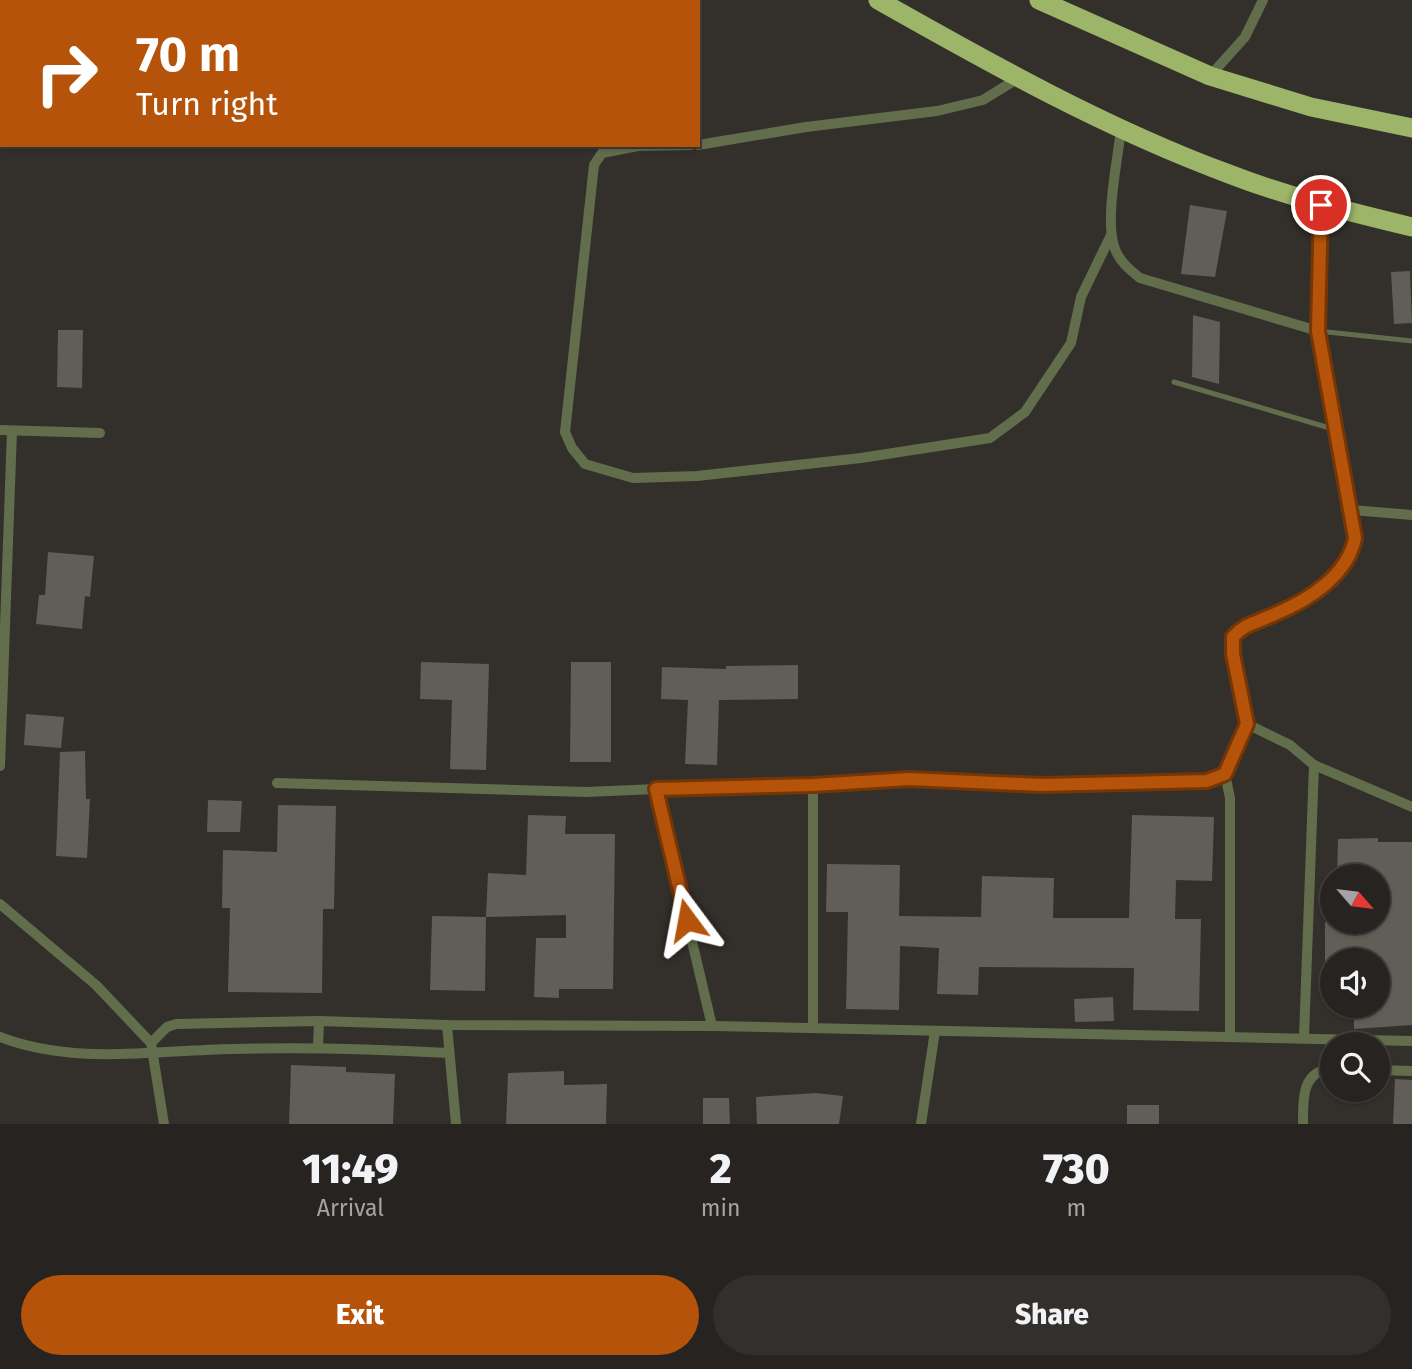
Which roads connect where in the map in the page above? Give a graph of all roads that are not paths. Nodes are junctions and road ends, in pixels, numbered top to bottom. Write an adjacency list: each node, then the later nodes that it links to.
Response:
1 (877, 0): 5 (highway)
2 (1039, 0): 4 (highway)
3 (1263, 0): 4 (street)
4 (1210, 76): 7 (highway)
5 (1020, 78): 6 (highway); 8 (street)
6 (1121, 128): 10 (highway); 12 (street)
7 (1412, 128)
8 (700, 145)
9 (633, 147): 12 (street)
10 (1321, 205): 11 (highway); 13 (street)
11 (1412, 228)
12 (1111, 234): 13 (street)
13 (1318, 331): 14 (lane); 16 (street)
14 (1412, 341)
15 (1174, 382): 16 (lane)
16 (1334, 429): 20 (street)
17 (0, 430): 18 (street)
18 (12, 430): 19 (street); 22 (street)
19 (100, 433)
20 (1352, 510): 21 (street); 23 (street)
21 (1412, 515)
22 (2, 696): 25 (street)
23 (1247, 724): 24 (street); 26 (street)
24 (1314, 765): 30 (street); 39 (street)
25 (0, 766)
26 (1225, 774): 28 (street); 37 (street)
27 (277, 783): 29 (street)
28 (813, 785): 29 (street); 35 (street)
29 (656, 789): 34 (street)
30 (1412, 807)
31 (0, 904): 41 (street)
32 (319, 1021): 33 (street); 41 (street); 42 (street)
33 (447, 1026): 34 (street); 43 (street)
34 (712, 1026): 35 (street)
35 (813, 1028): 36 (street)
36 (935, 1031): 37 (street); 50 (street)
37 (1230, 1036): 39 (street)
38 (0, 1037): 44 (street)
39 (1304, 1037): 40 (street)
40 (1412, 1041)
41 (151, 1043): 44 (street)
42 (318, 1047): 43 (street); 44 (street)
43 (448, 1053): 49 (street)
44 (152, 1055): 48 (street)
45 (1390, 1070): 47 (street)
46 (1320, 1071): 51 (street)
47 (1412, 1071)
48 (164, 1124)
49 (456, 1124)
50 (920, 1124)
51 (1303, 1124)

